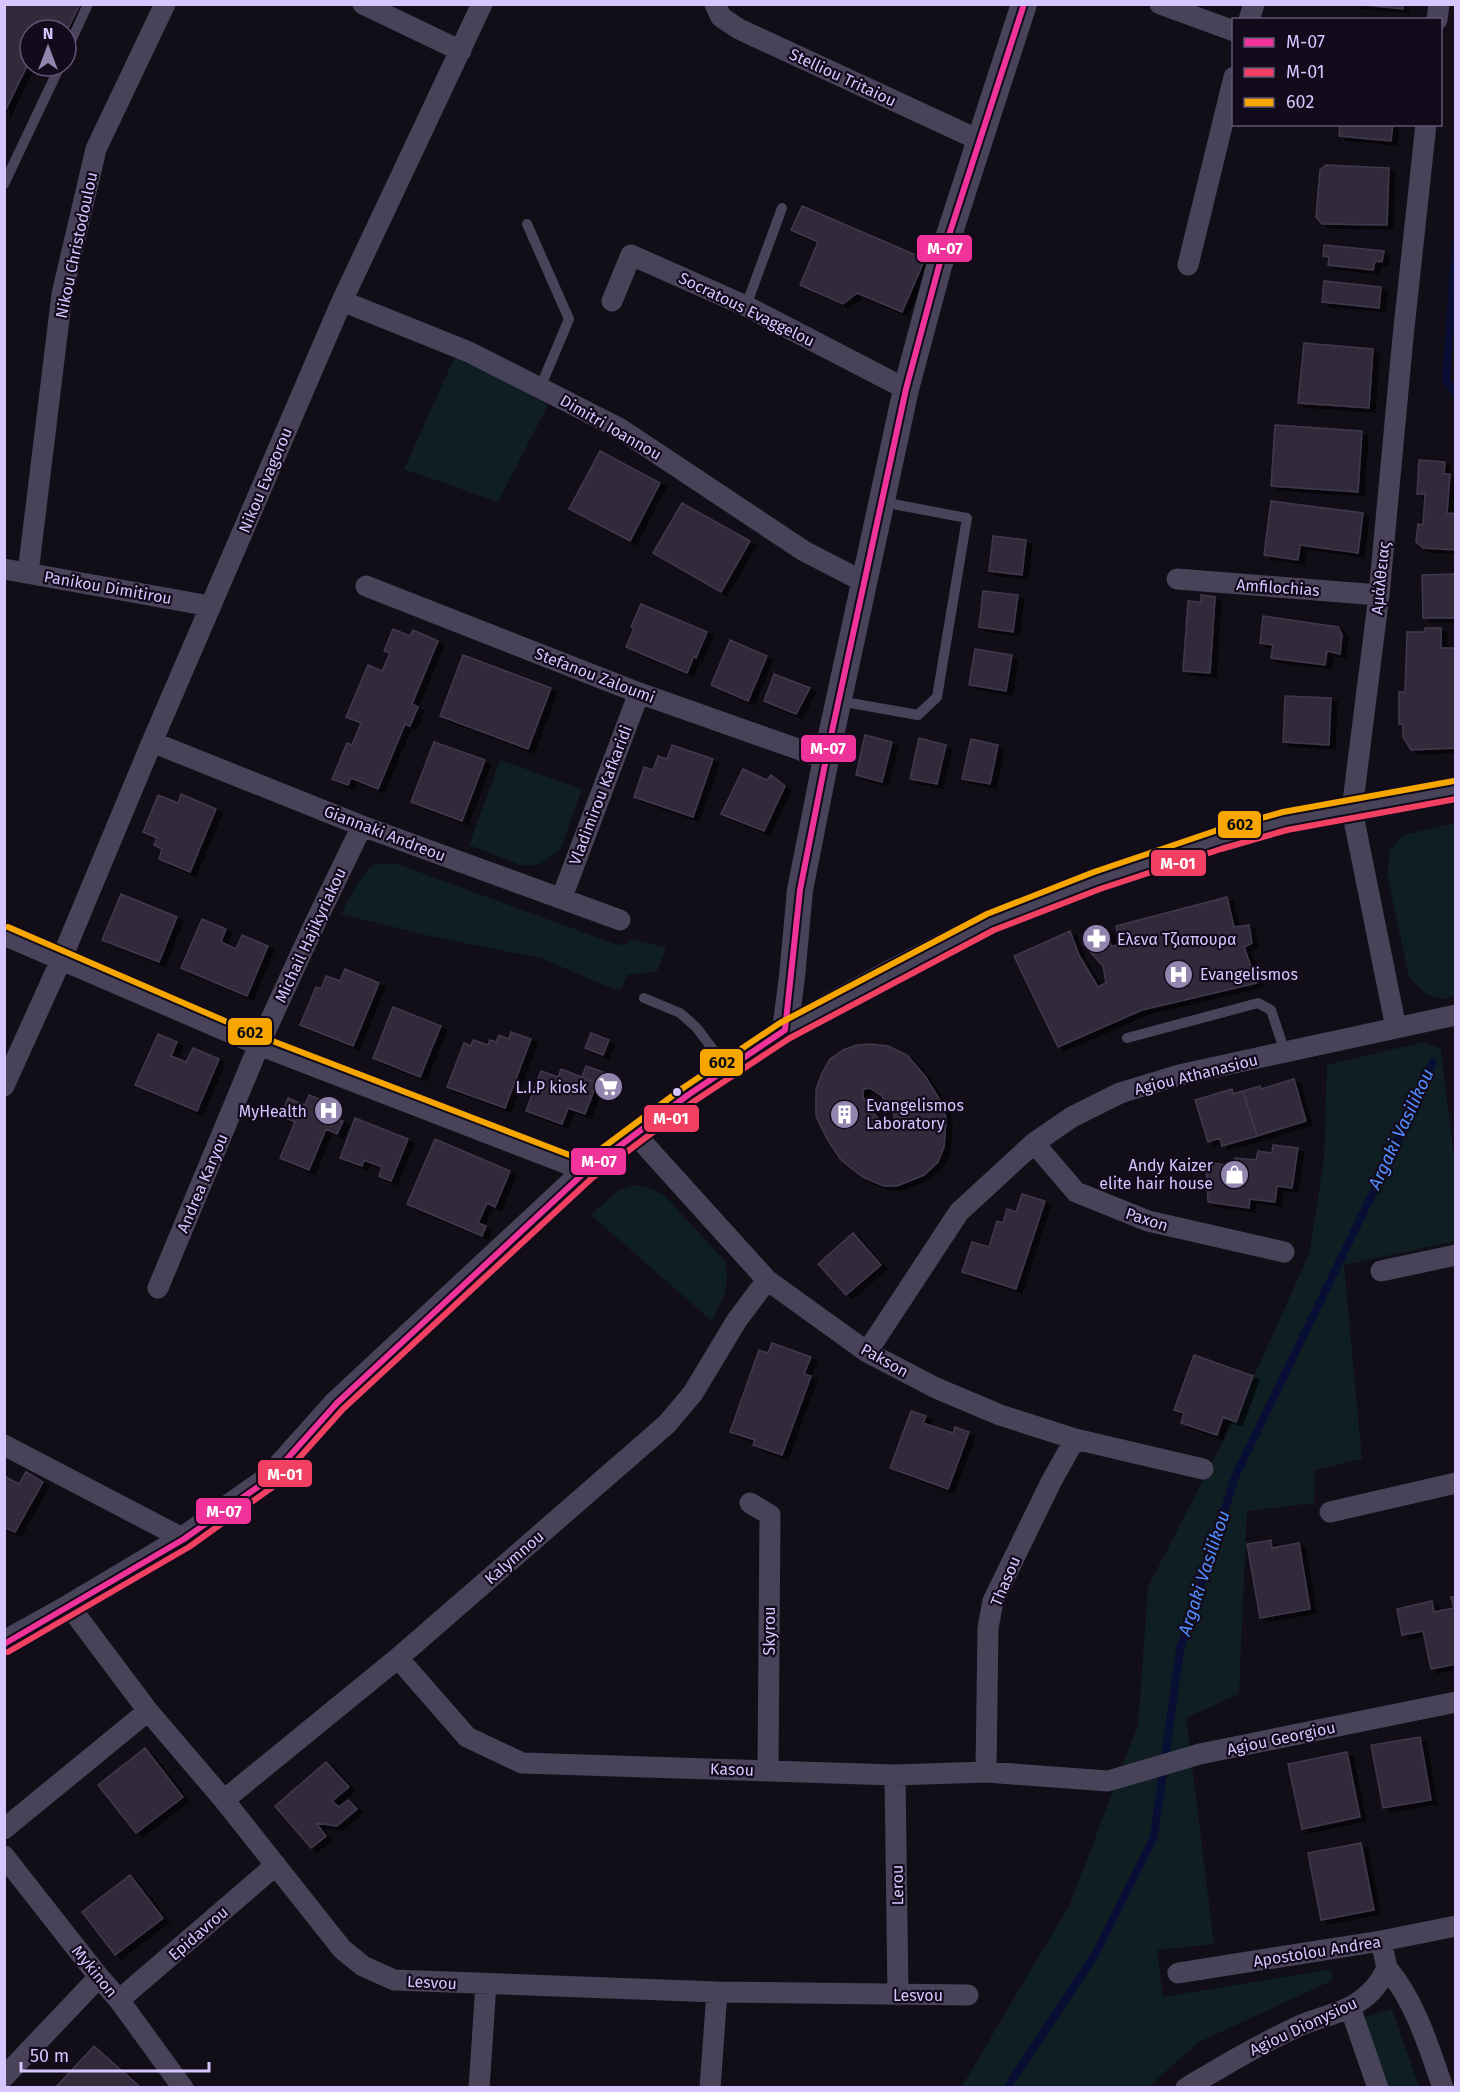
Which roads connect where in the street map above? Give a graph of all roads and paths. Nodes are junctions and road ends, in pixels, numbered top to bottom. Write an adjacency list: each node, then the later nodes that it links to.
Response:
1 (88, 4): 8 (lane)
2 (165, 4): 26 (street, Nikou Christodoulou)
3 (363, 4): 10 (street)
4 (482, 4): 10 (street, Nikou Evagorou)
5 (715, 4): 14 (street, Stelliou Tritaiou)
6 (1024, 4): 14 (street)
7 (1160, 4): 9 (street)
8 (78, 26)
9 (1232, 31)
10 (461, 51): 19 (street, Nikou Evagorou)
11 (54, 78): 15 (lane)
12 (1232, 81): 18 (street)
13 (1426, 126): 30 (street, Αμάλθειας)
14 (979, 140): 23 (street)
15 (4, 184)
16 (782, 208): 21 (lane)
17 (527, 224): 22 (lane)
18 (1188, 266)
19 (342, 301): 22 (street, Dimitri Ioannou); 31 (street, Nikou Evagorou)
20 (612, 301): 21 (street, Socratous Evaggelou)
21 (746, 306): 23 (street, Socratous Evaggelou)
22 (540, 388): 28 (street, Dimitri Ioannou)
23 (906, 389): 24 (street)
24 (882, 502): 28 (street); 33 (lane)
25 (4, 569): 26 (street, Panikou Dimitirou)
26 (28, 573): 31 (street, Panikou Dimitirou)
27 (1177, 579): 30 (street, Amfilochias)
28 (864, 582): 33 (street)
29 (366, 586): 32 (street, Stefanou Zaloumi)
30 (1379, 595): 37 (street, Αμάλθειας)
31 (210, 606): 34 (street, Nikou Evagorou)
32 (639, 693): 35 (street, Stefanou Zaloumi); 39 (street, Vladimirou Kafkaridi)
33 (838, 701): 35 (street)
34 (152, 742): 38 (street, Giannaki Andreou); 42 (street, Nikou Evagorou)
35 (826, 759): 46 (street)
36 (1455, 790): 37 (street)
37 (1352, 810): 45 (street, Αμάλθειας); 46 (street)
38 (362, 826): 39 (street, Giannaki Andreou); 48 (street, Michail Hajikyriakou)
39 (562, 897): 40 (street, Giannaki Andreou)
40 (620, 920)
41 (4, 935): 42 (street)
42 (61, 960): 48 (street); 51 (street, Nikou Evagorou)
43 (644, 998): 50 (lane)
44 (1455, 1015): 45 (street, Agiou Athanasiou)
45 (1396, 1028): 49 (street, Agiou Athanasiou)
46 (784, 1030): 50 (street)
47 (1127, 1038): 49 (lane)
48 (260, 1045): 54 (street); 59 (street, Andrea Karyou)
49 (1285, 1052): 53 (street, Agiou Athanasiou)
50 (728, 1069): 52 (street)
51 (4, 1086)
52 (635, 1134): 54 (street); 58 (street, Pakson)
53 (1034, 1143): 55 (street, Paxon); 60 (street, Agiou Athanasiou)
54 (586, 1171): 67 (street)
55 (1284, 1252)
56 (1455, 1255): 57 (street)
57 (1381, 1271)
58 (767, 1280): 60 (street, Pakson); 70 (street, Kalymnou)
59 (158, 1288)
60 (867, 1352): 61 (street, Pakson)
61 (1075, 1439): 63 (street, Pakson); 74 (street, Thasou)
62 (4, 1445): 67 (street)
63 (1203, 1469)
64 (1455, 1483): 66 (street)
65 (750, 1503): 73 (street, Skyrou)
66 (1330, 1512)
67 (184, 1539): 68 (street)
68 (70, 1607): 69 (street); 72 (street, Lesvou)
69 (4, 1644)
70 (398, 1658): 73 (street, Kasou); 77 (street, Kalymnou)
71 (1455, 1702): 76 (street, Agiou Georgiou)
72 (148, 1711): 77 (street, Lesvou); 78 (street)
73 (768, 1770): 75 (street, Kasou)
74 (986, 1772): 75 (street, Kasou); 76 (street, Kasou)
75 (895, 1775): 88 (street, Lerou)
76 (1108, 1781)
77 (224, 1800): 80 (street, Lesvou)
78 (4, 1829)
79 (4, 1856): 85 (street, Mykinon)
80 (276, 1865): 86 (street, Lesvou); 90 (street, Epidavrou)
81 (1455, 1926): 82 (street, Apostolou Andrea)
82 (1381, 1941): 83 (street); 84 (street, Apostolou Andrea)
83 (1388, 1968): 91 (street, Agiou Dionysiou); 98 (street)
84 (1178, 1974)
85 (99, 1977): 90 (street, Mykinon); 92 (street)
86 (486, 1984): 87 (street, Lesvou); 94 (street)
87 (717, 1992): 88 (street, Lesvou); 95 (street)
88 (898, 1995): 89 (street, Lesvou)
89 (968, 1995)
90 (119, 2000): 93 (street, Mykinon)
91 (1350, 2007): 96 (street, Agiou Dionysiou); 97 (street)
92 (4, 2077)
93 (183, 2088)
94 (479, 2088)
95 (710, 2088)
96 (1186, 2088)
97 (1378, 2088)
98 (1443, 2088)

